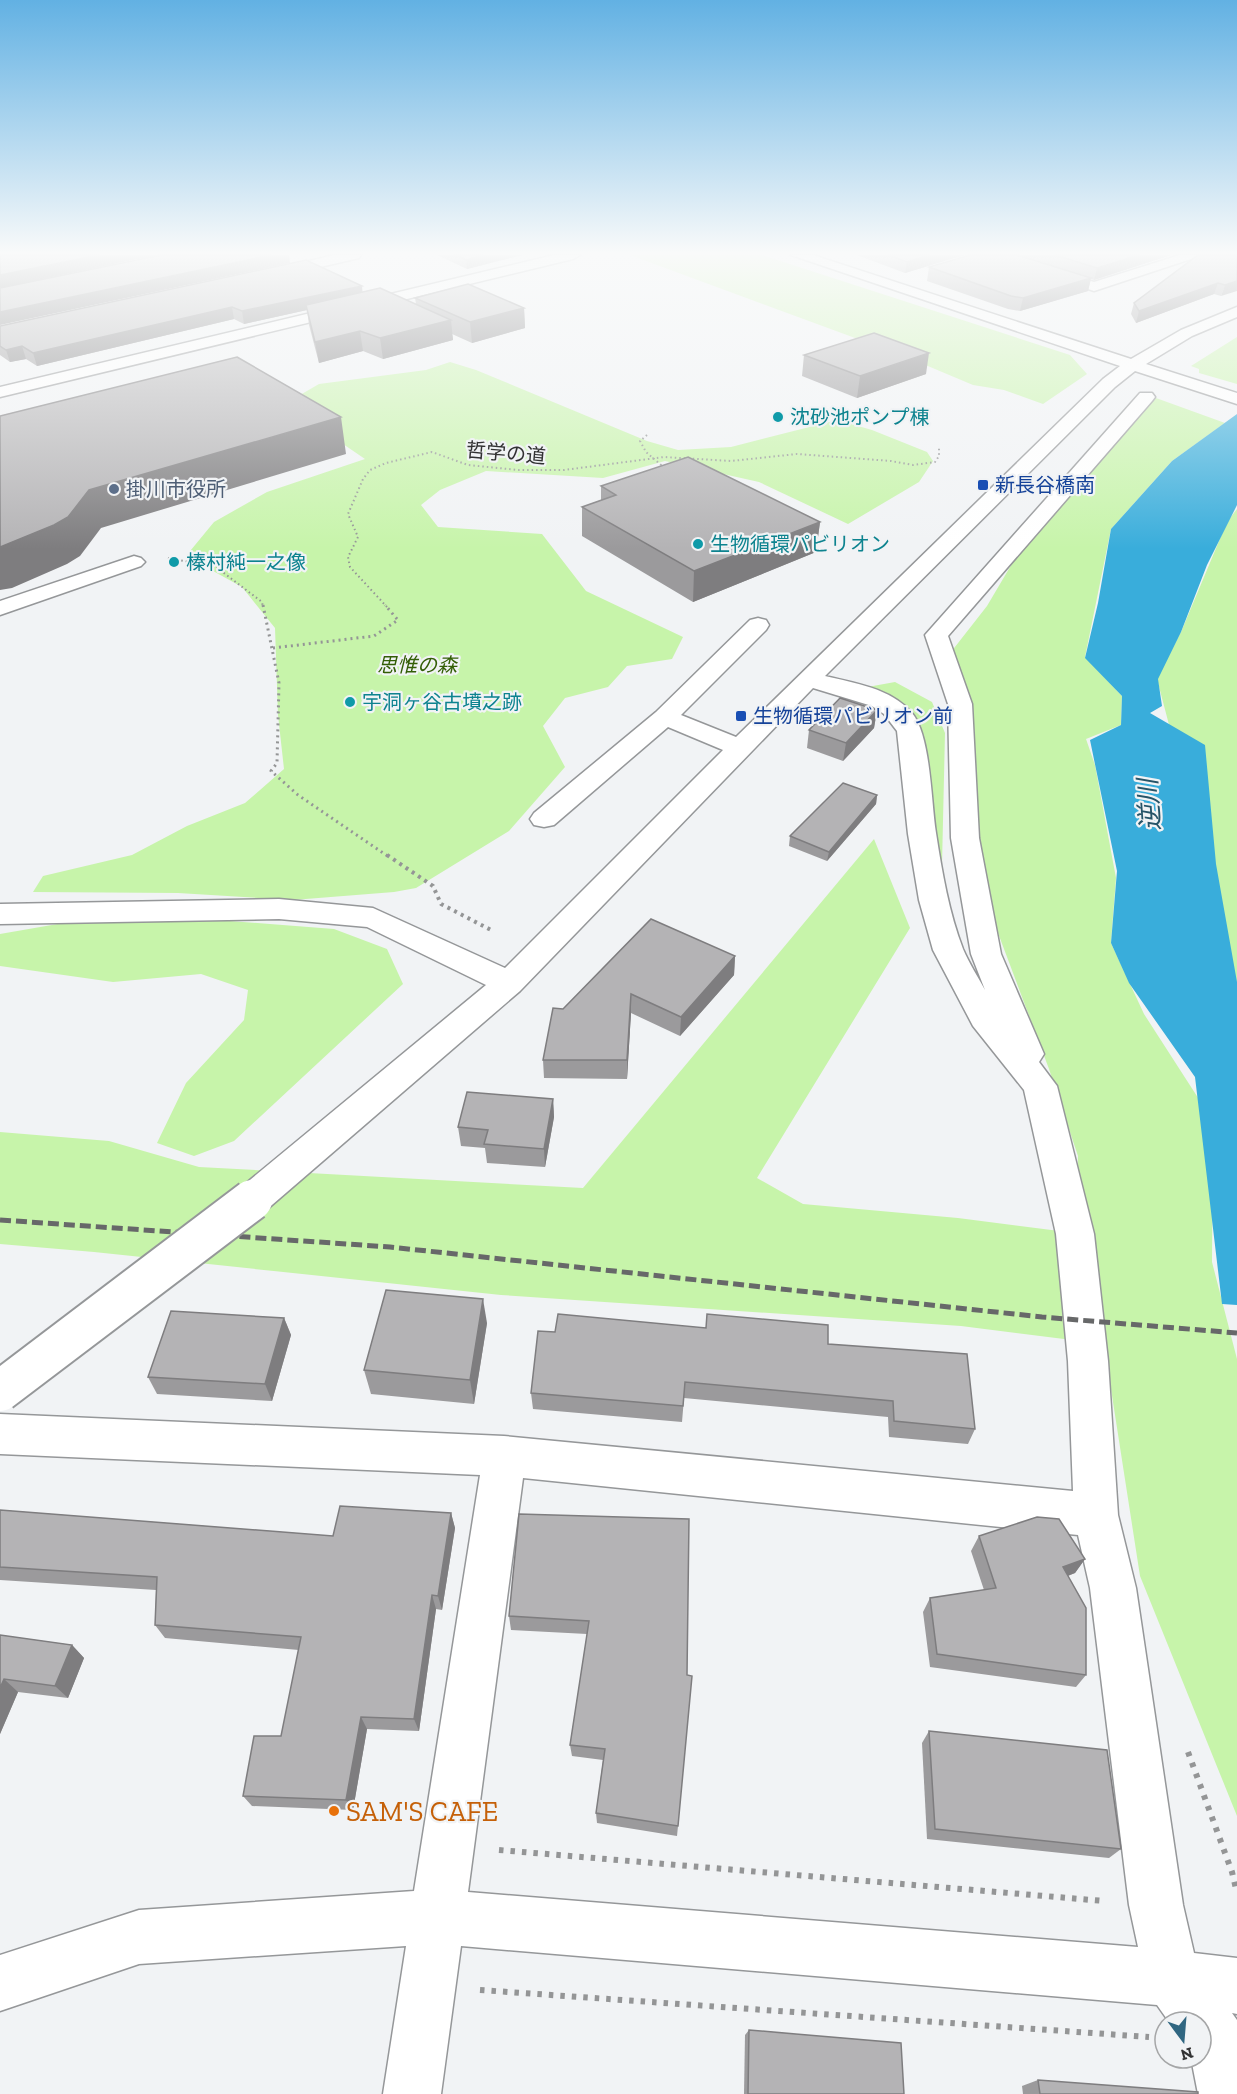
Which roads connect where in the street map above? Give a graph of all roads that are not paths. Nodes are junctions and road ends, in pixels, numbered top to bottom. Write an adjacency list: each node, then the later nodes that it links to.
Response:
1 (169, 353): 7 (street)
2 (186, 353): 5 (street)
3 (1097, 353): 6 (street)
4 (1152, 353): 6 (street)
5 (197, 359)
6 (1132, 364): 9 (street); 13 (street)
7 (0, 392)
8 (1146, 397): 19 (street)
9 (1237, 399)
10 (134, 562): 11 (street)
11 (0, 608)
12 (758, 625): 14 (street)
13 (808, 679): 15 (street); 19 (street)
14 (664, 717): 15 (street); 16 (street)
15 (741, 747): 18 (street)
16 (544, 819)
17 (0, 914): 18 (street)
18 (509, 983): 20 (street, bridge)
19 (1040, 1086): 23 (street)
20 (0, 1391)
21 (0, 1434): 22 (street)
22 (504, 1456): 23 (street); 24 (street)
23 (1096, 1515): 25 (street)
24 (437, 1917): 25 (street); 26 (street); 28 (street)
25 (1172, 1978): 27 (street); 29 (street)
26 (0, 1983)
27 (1233, 1985)
28 (412, 2094)
29 (1227, 2094)

